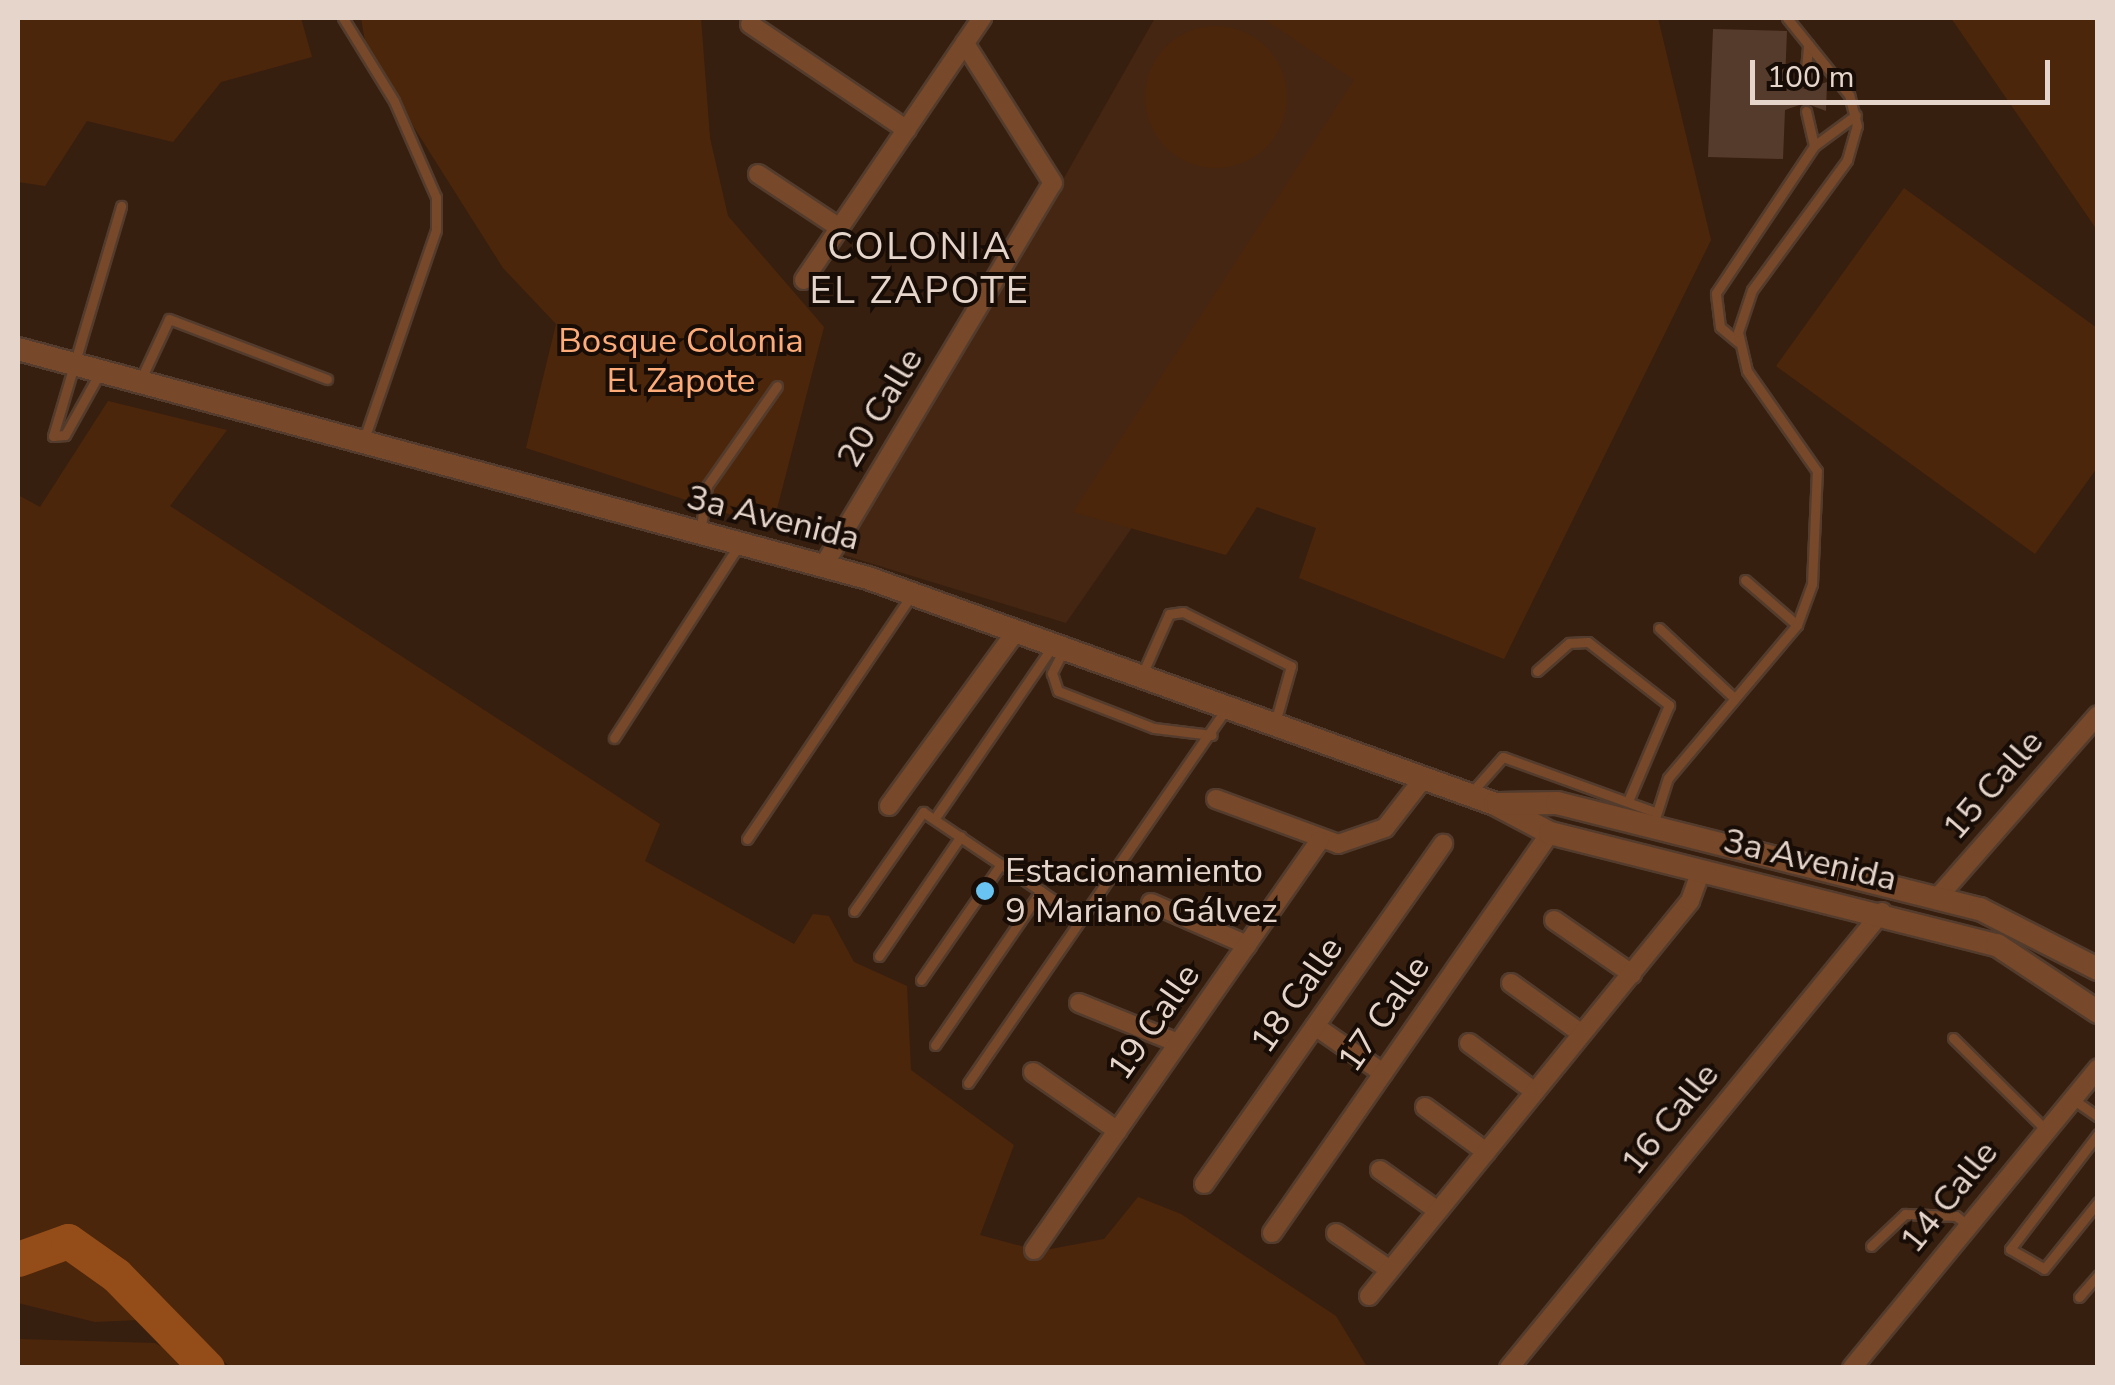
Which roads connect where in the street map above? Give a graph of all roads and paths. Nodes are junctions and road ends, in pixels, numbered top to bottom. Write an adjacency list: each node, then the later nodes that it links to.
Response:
1 (982, 18): 5 (street)
2 (1787, 18): 6 (lane)
3 (345, 19): 23 (lane)
4 (750, 24): 10 (street)
5 (965, 44): 10 (street); 26 (street, 20 Calle)
6 (1808, 44): 7 (lane); 9 (lane)
7 (1805, 81)
8 (1806, 111): 11 (lane)
9 (1856, 115): 11 (lane); 16 (lane)
10 (906, 130): 14 (street)
11 (1814, 146): 16 (lane)
12 (758, 174): 14 (street)
13 (121, 206): 18 (lane)
14 (840, 228): 15 (street)
15 (804, 280)
16 (1738, 342): 29 (lane)
17 (18, 349): 18 (street, 3a Avenida)
18 (74, 364): 19 (street, 3a Avenida); 19 (lane)
19 (100, 372): 21 (street, 3a Avenida)
20 (327, 379): 21 (lane)
21 (139, 384): 23 (street, 3a Avenida)
22 (777, 386): 24 (lane)
23 (362, 446): 24 (street, 3a Avenida)
24 (700, 535): 25 (street, 3a Avenida)
25 (738, 546): 26 (street, 3a Avenida); 40 (lane)
26 (824, 565): 28 (street, 3a Avenida)
27 (1745, 580): 29 (lane)
28 (912, 594): 31 (street, 3a Avenida); 51 (lane)
29 (1797, 624): 35 (lane)
30 (1660, 628): 35 (lane)
31 (1016, 631): 32 (street, 3a Avenida); 46 (street)
32 (1059, 646): 34 (street, 3a Avenida); 39 (lane); 47 (lane)
33 (1538, 671): 44 (lane)
34 (1141, 676): 36 (street, 3a Avenida); 38 (lane)
35 (1734, 698): 48 (lane)
36 (1228, 708): 38 (street, 3a Avenida); 39 (lane)
37 (2098, 715): 57 (street, 15 Calle)
38 (1274, 725): 41 (street, 3a Avenida)
39 (1212, 735): 61 (lane)
40 (614, 738)
41 (1424, 779): 42 (street, 3a Avenida); 52 (street)
42 (1470, 796): 44 (lane); 45 (street, 3a Avenida)
43 (1216, 799): 52 (street)
44 (1628, 800): 48 (lane)
45 (1495, 804): 48 (street, 3a Avenida); 49 (street, 3a Avenida)
46 (889, 806)
47 (936, 818): 50 (lane); 59 (lane)
48 (1653, 820): 57 (street, 3a Avenida)
49 (1550, 833): 55 (street, 3a Avenida); 79 (street, 17 Calle)
50 (961, 836): 54 (lane); 64 (lane)
51 (747, 839)
52 (1319, 841): 63 (street, 19 Calle)
53 (1443, 844): 71 (street, 18 Calle)
54 (1001, 864): 56 (lane); 67 (lane)
55 (1701, 871): 60 (street, 3a Avenida); 66 (street)
56 (1042, 891): 61 (lane); 75 (lane)
57 (1938, 898): 65 (street, 3a Avenida)
58 (1151, 903): 63 (street)
59 (854, 911)
60 (1882, 912): 70 (street, 3a Avenida); 102 (street, 16 Calle)
61 (1081, 918): 80 (lane)
62 (1554, 920): 66 (street)
63 (1247, 945): 76 (street, 19 Calle)
64 (879, 956)
65 (2098, 969)
66 (1632, 974): 72 (street)
67 (921, 980)
68 (1511, 983): 72 (street)
69 (1080, 1003): 76 (street)
70 (2098, 1012)
71 (1315, 1026): 79 (street); 90 (street, 18 Calle)
72 (1582, 1034): 81 (street)
73 (1953, 1038): 85 (lane)
74 (1468, 1043): 81 (street)
75 (935, 1044)
76 (1178, 1044): 86 (street, 19 Calle)
77 (2098, 1068): 82 (street, 14 Calle)
78 (1033, 1072): 86 (street)
79 (1383, 1073): 94 (street, 17 Calle)
80 (968, 1084)
81 (1535, 1092): 88 (street)
82 (2074, 1100): 84 (lane); 85 (street, 14 Calle)
83 (1424, 1107): 88 (street)
84 (2098, 1117)
85 (2046, 1130): 93 (street, 14 Calle)
86 (1118, 1131): 97 (street, 19 Calle)
87 (2098, 1134): 91 (lane)
88 (1486, 1152): 92 (street)
89 (1380, 1170): 92 (street)
90 (1204, 1184)
91 (2098, 1202)
92 (1438, 1212): 98 (street)
93 (1968, 1225): 96 (lane); 103 (street, 14 Calle)
94 (1272, 1233)
95 (1336, 1233): 98 (street)
96 (1871, 1246)
97 (1034, 1250)
98 (1390, 1270): 100 (street)
99 (2098, 1274): 101 (lane)
100 (1370, 1296)
101 (2079, 1297)
102 (1509, 1368)
103 (1852, 1368)

